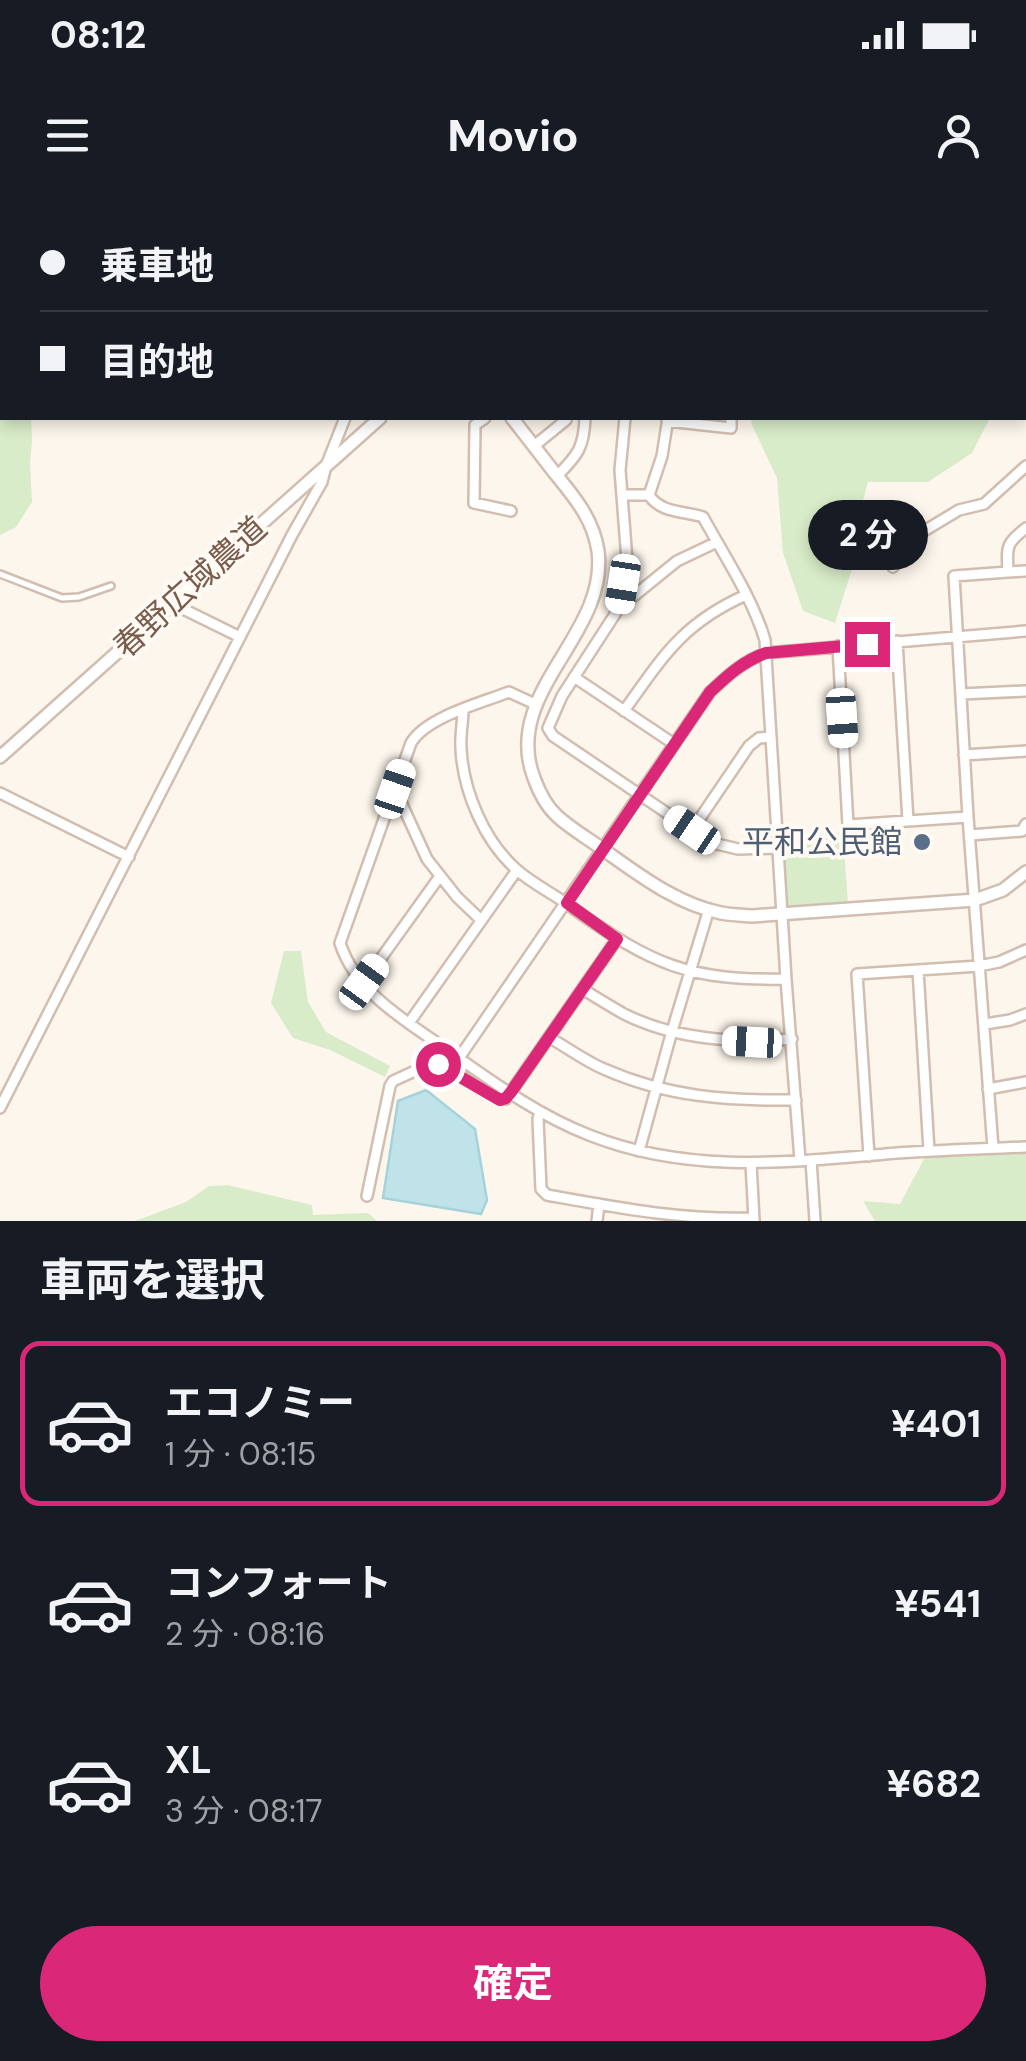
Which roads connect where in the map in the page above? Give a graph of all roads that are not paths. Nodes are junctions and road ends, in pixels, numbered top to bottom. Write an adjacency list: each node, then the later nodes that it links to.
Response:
1 (344, 420): 12 (street)
2 (378, 420): 12 (street, 春野広域農道)
3 (481, 420): 17 (street)
4 (514, 420): 11 (street)
5 (566, 420): 11 (street)
6 (585, 420): 14 (street)
7 (624, 420): 15 (street)
8 (668, 420): 16 (street)
9 (675, 420): 10 (street)
10 (731, 420)
11 (534, 446): 14 (street)
12 (326, 466): 26 (street, 春野広域農道); 30 (street)
13 (1026, 466): 20 (street)
14 (557, 476): 37 (street)
15 (622, 496): 16 (street); 27 (street)
16 (649, 496): 19 (street)
17 (511, 511)
18 (1026, 528): 22 (street)
19 (717, 542): 25 (street); 27 (street)
20 (892, 567)
21 (1026, 571): 22 (street)
22 (1008, 572): 29 (street)
23 (0, 574): 24 (lane)
24 (110, 586)
25 (746, 595): 33 (street); 39 (street)
26 (171, 603): 30 (street); 44 (street, 春野広域農道)
27 (619, 608): 34 (street)
28 (1026, 631): 29 (street)
29 (957, 636): 31 (street); 36 (street)
30 (240, 637): 55 (street)
31 (897, 641): 32 (street); 49 (street)
32 (838, 646): 33 (street); 49 (street)
33 (766, 653): 40 (street); 41 (street)
34 (574, 677): 39 (street); 47 (street)
35 (1026, 691): 36 (street)
36 (960, 694): 43 (street)
37 (535, 704): 38 (street); 53 (street)
38 (464, 710): 45 (street); 56 (street)
39 (624, 711): 41 (street)
40 (771, 738): 51 (street); 54 (street)
41 (674, 744): 47 (street)
42 (1026, 751): 43 (street)
43 (964, 755): 48 (street)
44 (0, 756)
45 (395, 789): 58 (street); 70 (street)
46 (0, 792): 55 (street)
47 (641, 795): 51 (street); 53 (street)
48 (968, 817): 49 (street); 52 (street)
49 (908, 821)
50 (1026, 824): 52 (street)
51 (692, 830): 54 (street)
52 (970, 834): 59 (street)
53 (602, 848): 60 (street); 61 (street)
54 (777, 848): 62 (street)
55 (129, 856): 84 (street)
56 (517, 870): 60 (street); 63 (street)
57 (1026, 872): 59 (street)
58 (440, 876): 63 (street); 70 (street)
59 (974, 900): 62 (street); 66 (street)
60 (567, 903): 64 (street); 78 (street)
61 (709, 909): 62 (street); 68 (street)
62 (782, 913): 69 (street)
63 (481, 920): 73 (street)
64 (617, 939): 68 (street); 71 (street)
65 (1026, 950): 66 (street)
66 (979, 966): 67 (street); 74 (street)
67 (918, 970): 89 (street); 90 (street)
68 (690, 972): 69 (street); 75 (street)
69 (786, 979): 77 (street)
70 (364, 982): 73 (street)
71 (584, 990): 75 (street); 76 (street)
72 (1026, 1014): 74 (street)
73 (410, 1024): 78 (street)
74 (985, 1024): 81 (street)
75 (672, 1031): 77 (street); 80 (street)
76 (550, 1038): 80 (street); 82 (street)
77 (792, 1039): 83 (street)
78 (459, 1058): 82 (street)
79 (1026, 1082): 81 (street)
80 (656, 1088): 83 (street); 88 (street)
81 (988, 1089): 87 (street)
82 (511, 1092): 85 (street); 93 (street)
83 (796, 1100): 91 (street)
84 (0, 1108)
85 (540, 1112): 88 (street); 94 (street)
86 (1026, 1146): 87 (street)
87 (993, 1148): 89 (street)
88 (639, 1151): 92 (street)
89 (930, 1151): 90 (street)
90 (870, 1156): 91 (street)
91 (806, 1160): 92 (street); 97 (street)
92 (751, 1163): 95 (street)
93 (368, 1196)
94 (599, 1204): 95 (street); 96 (street)
95 (754, 1220)
96 (597, 1221)
97 (815, 1221)

